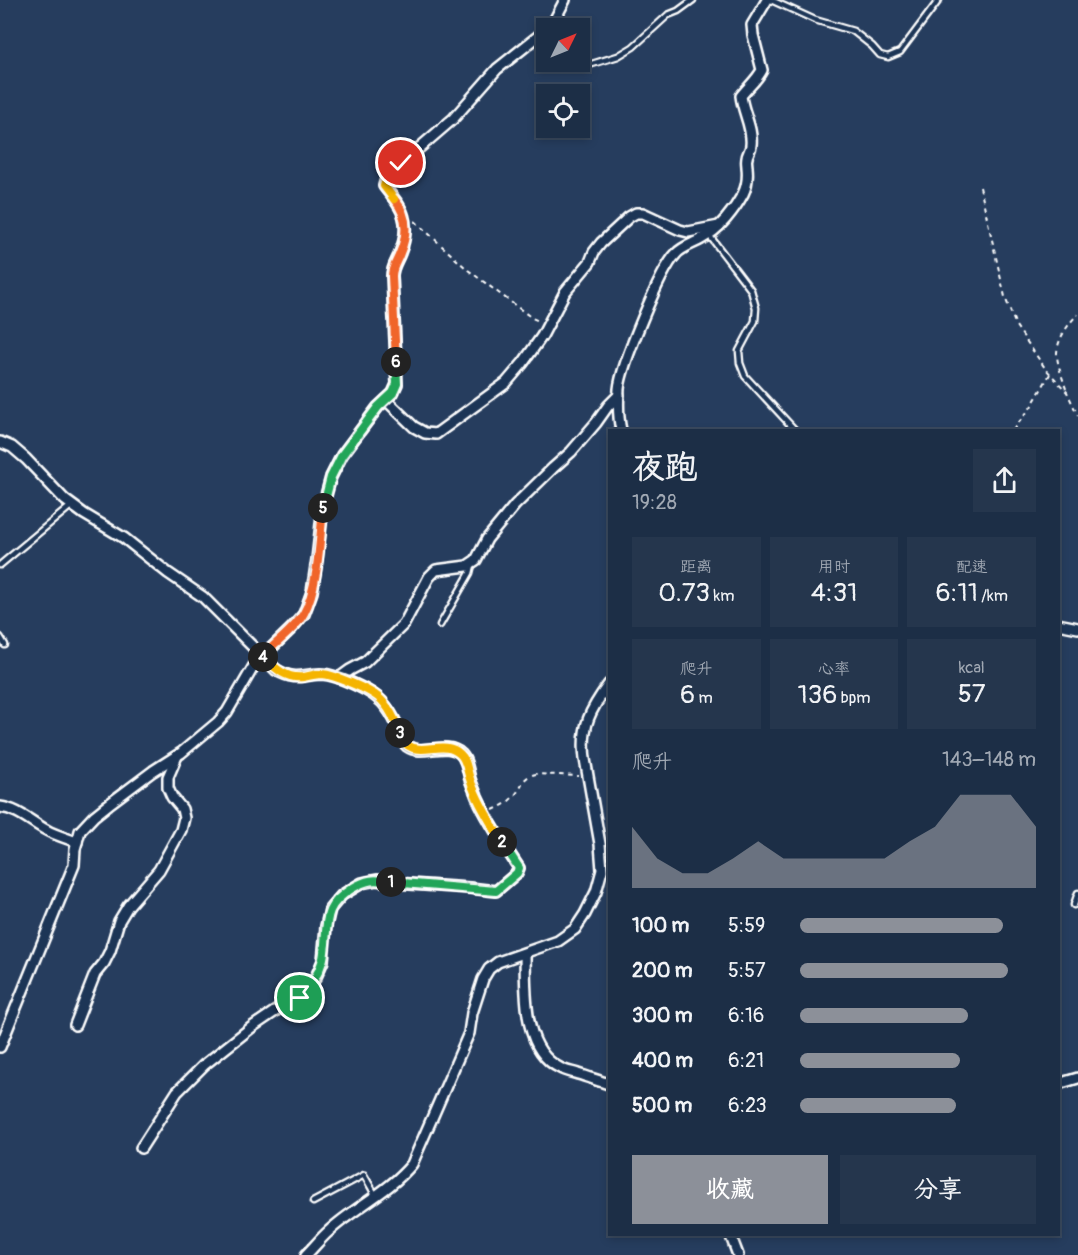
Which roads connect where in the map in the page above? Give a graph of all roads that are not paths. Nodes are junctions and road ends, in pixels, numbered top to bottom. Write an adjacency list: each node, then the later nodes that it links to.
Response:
1 (566, 0): 5 (street)
2 (693, 0): 7 (lane)
3 (769, 0): 4 (lane); 8 (street)
4 (939, 0)
5 (556, 18)
6 (536, 38): 11 (street)
7 (590, 64)
8 (719, 226): 9 (street); 11 (street)
9 (709, 235): 10 (street); 13 (lane)
10 (619, 395): 12 (street); 16 (street)
11 (386, 400): 23 (street)
12 (621, 429)
13 (794, 429)
14 (0, 442): 15 (street)
15 (72, 505): 17 (lane); 23 (street)
16 (472, 562): 19 (lane); 24 (street)
17 (0, 565)
18 (1060, 624): 20 (street)
19 (441, 625)
20 (1078, 628)
21 (0, 637): 22 (lane)
22 (5, 645)
23 (262, 656): 24 (street); 26 (street)
24 (339, 678): 37 (street)
25 (608, 686): 31 (street)
26 (177, 756): 28 (street); 32 (street)
27 (0, 807): 28 (street)
28 (77, 842): 33 (street)
29 (1078, 893): 30 (lane)
30 (1074, 906)
31 (525, 953): 36 (street); 38 (street)
32 (75, 1025)
33 (0, 1047)
34 (1078, 1078): 35 (street)
35 (1060, 1083)
36 (608, 1084)
37 (141, 1148)
38 (376, 1196): 39 (lane); 41 (street)
39 (313, 1202)
40 (731, 1236): 42 (street)
41 (306, 1255)
42 (738, 1255)

